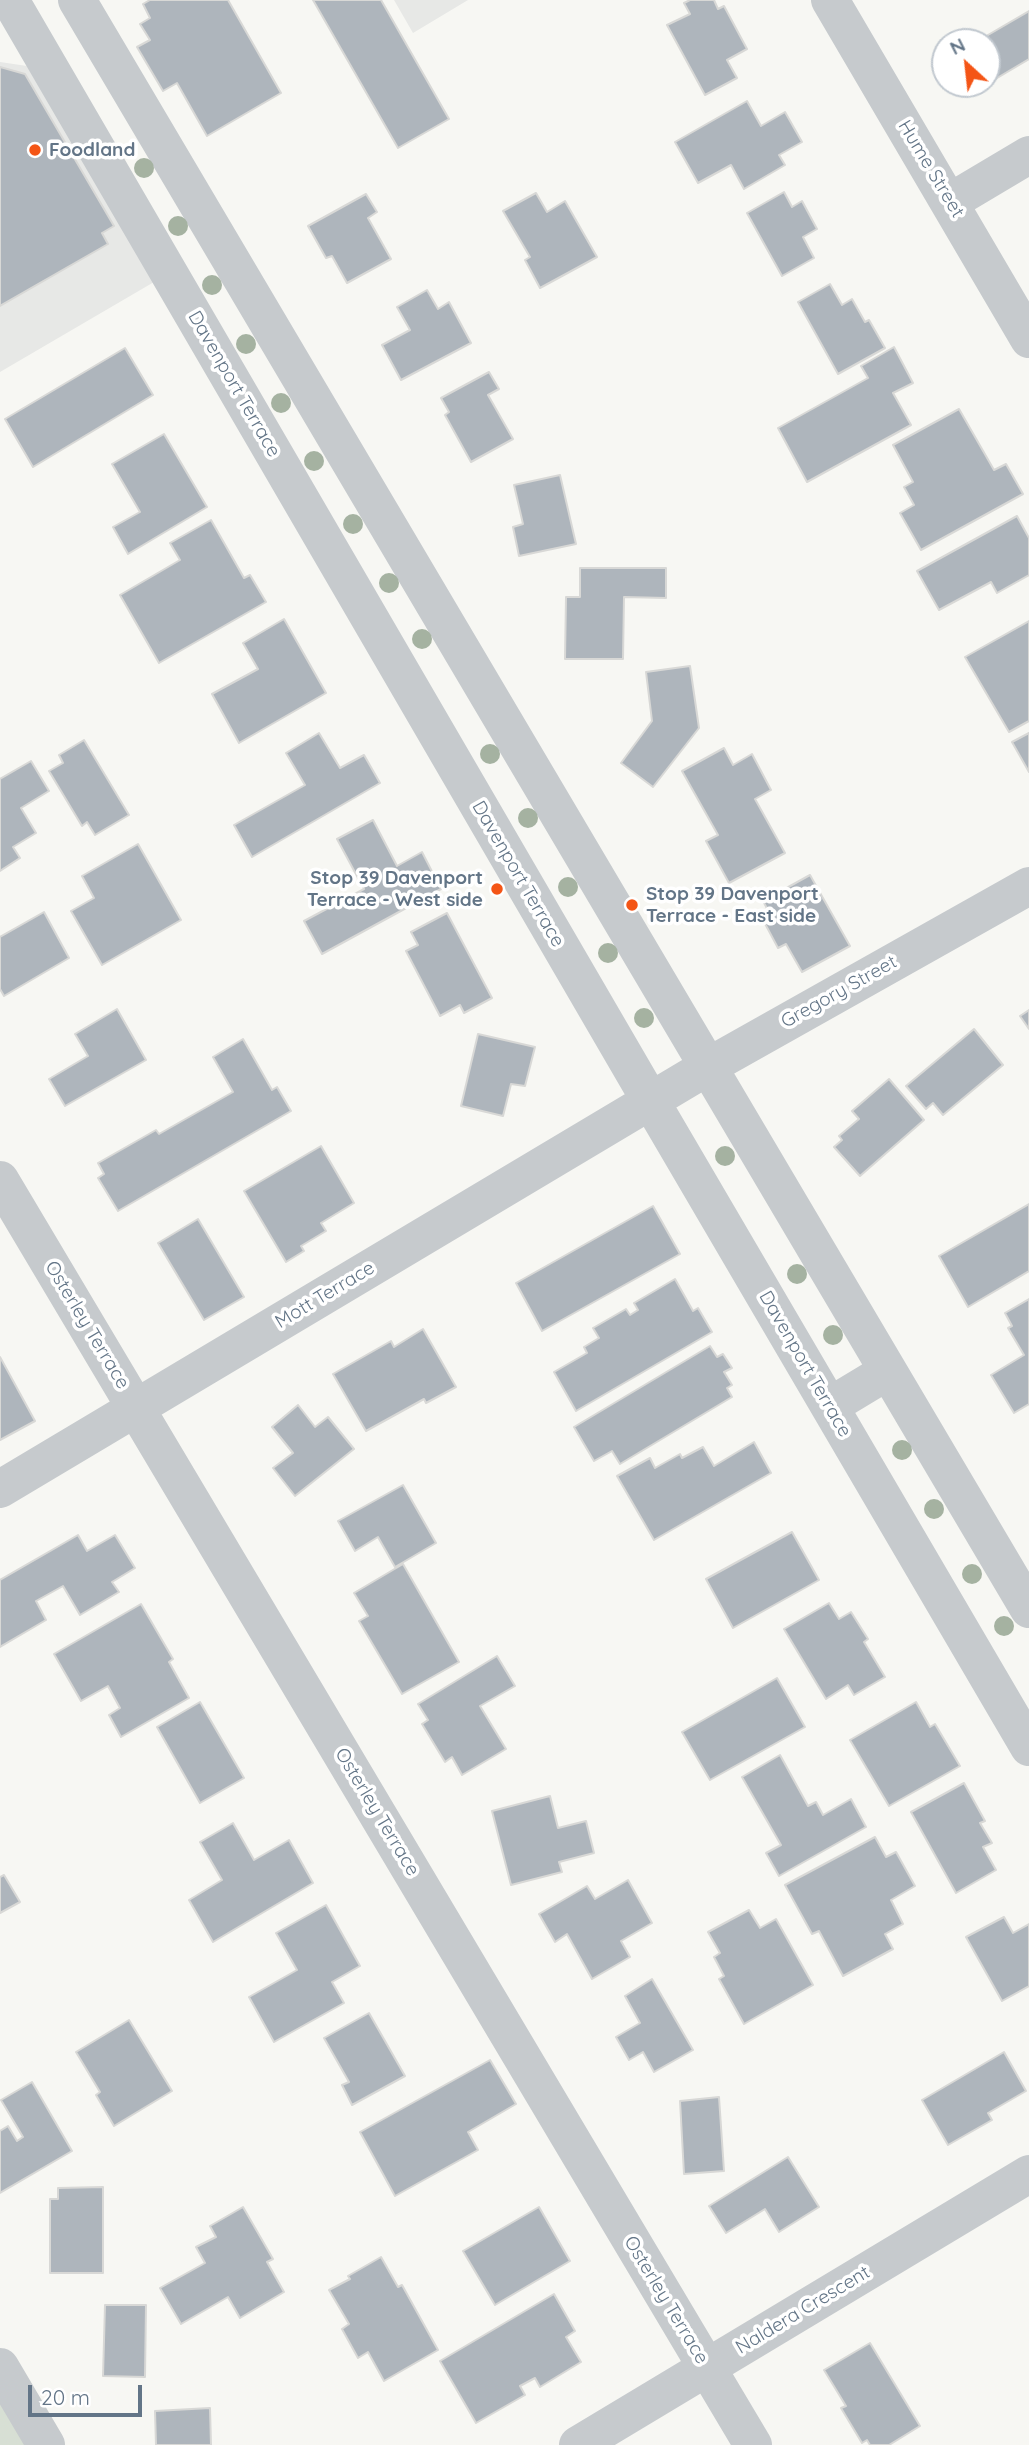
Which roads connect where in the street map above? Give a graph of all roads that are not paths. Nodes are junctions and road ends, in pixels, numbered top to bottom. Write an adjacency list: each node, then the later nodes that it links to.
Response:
1 (10, 0): 9 (street, Davenport Terrace)
2 (77, 0): 8 (street)
3 (830, 0): 5 (street, Hume Street)
4 (1029, 155): 5 (street)
5 (950, 202): 6 (street, Hume Street)
6 (1029, 339)
7 (1029, 886): 8 (street, Gregory Street)
8 (709, 1066): 9 (street, Gregory Street); 11 (street)
9 (650, 1100): 12 (street, Davenport Terrace); 13 (street, Mott Terrace)
10 (0, 1180): 13 (street, Osterley Terrace)
11 (888, 1371): 12 (street); 15 (street)
12 (830, 1406): 16 (street, Davenport Terrace)
13 (136, 1408): 14 (street, Mott Terrace); 20 (street, Osterley Terrace)
14 (0, 1489)
15 (1029, 1609)
16 (1017, 1700): 17 (street, Davenport Terrace)
17 (1029, 1747)
18 (1029, 2174): 20 (street, Naldera Crescent)
19 (0, 2367): 21 (street)
20 (707, 2368): 22 (street, Naldera Crescent); 23 (street, Osterley Terrace)
21 (46, 2445)
22 (578, 2445)
23 (753, 2445)

